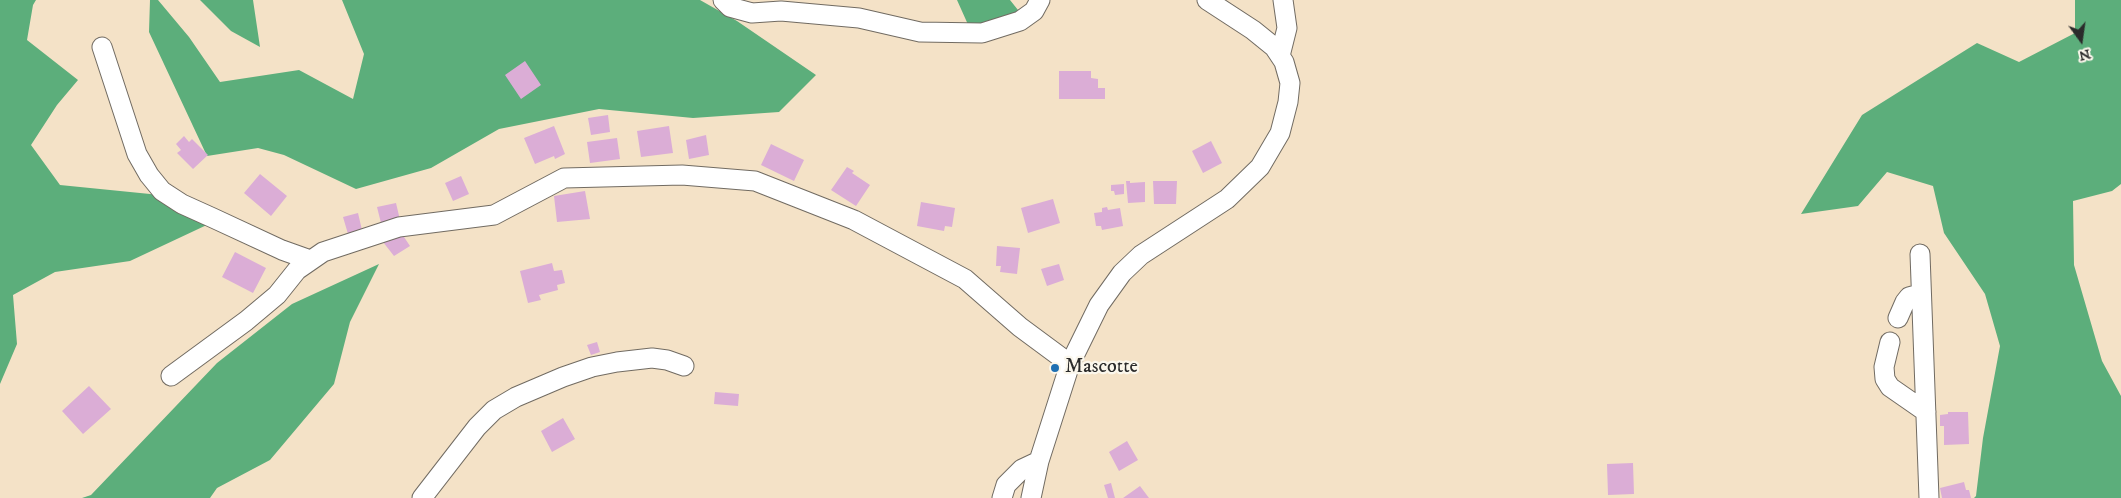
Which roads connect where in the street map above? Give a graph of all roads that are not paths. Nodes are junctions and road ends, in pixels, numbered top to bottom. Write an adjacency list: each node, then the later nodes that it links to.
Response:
1 (723, 0): 2 (street)
2 (1040, 0)
3 (1207, 0): 6 (street)
4 (1283, 0): 6 (street)
5 (102, 47): 8 (street)
6 (1280, 56): 12 (street)
7 (1920, 254): 9 (street)
8 (310, 260): 12 (street); 14 (street)
9 (1920, 294): 10 (street); 15 (street)
10 (1898, 318)
11 (1890, 342): 15 (street)
12 (1070, 364): 16 (street)
13 (684, 366): 17 (street)
14 (171, 376)
15 (1926, 412): 20 (street)
16 (1039, 461): 18 (street); 19 (street)
17 (422, 498)
18 (1002, 498)
19 (1031, 498)
20 (1929, 498)

